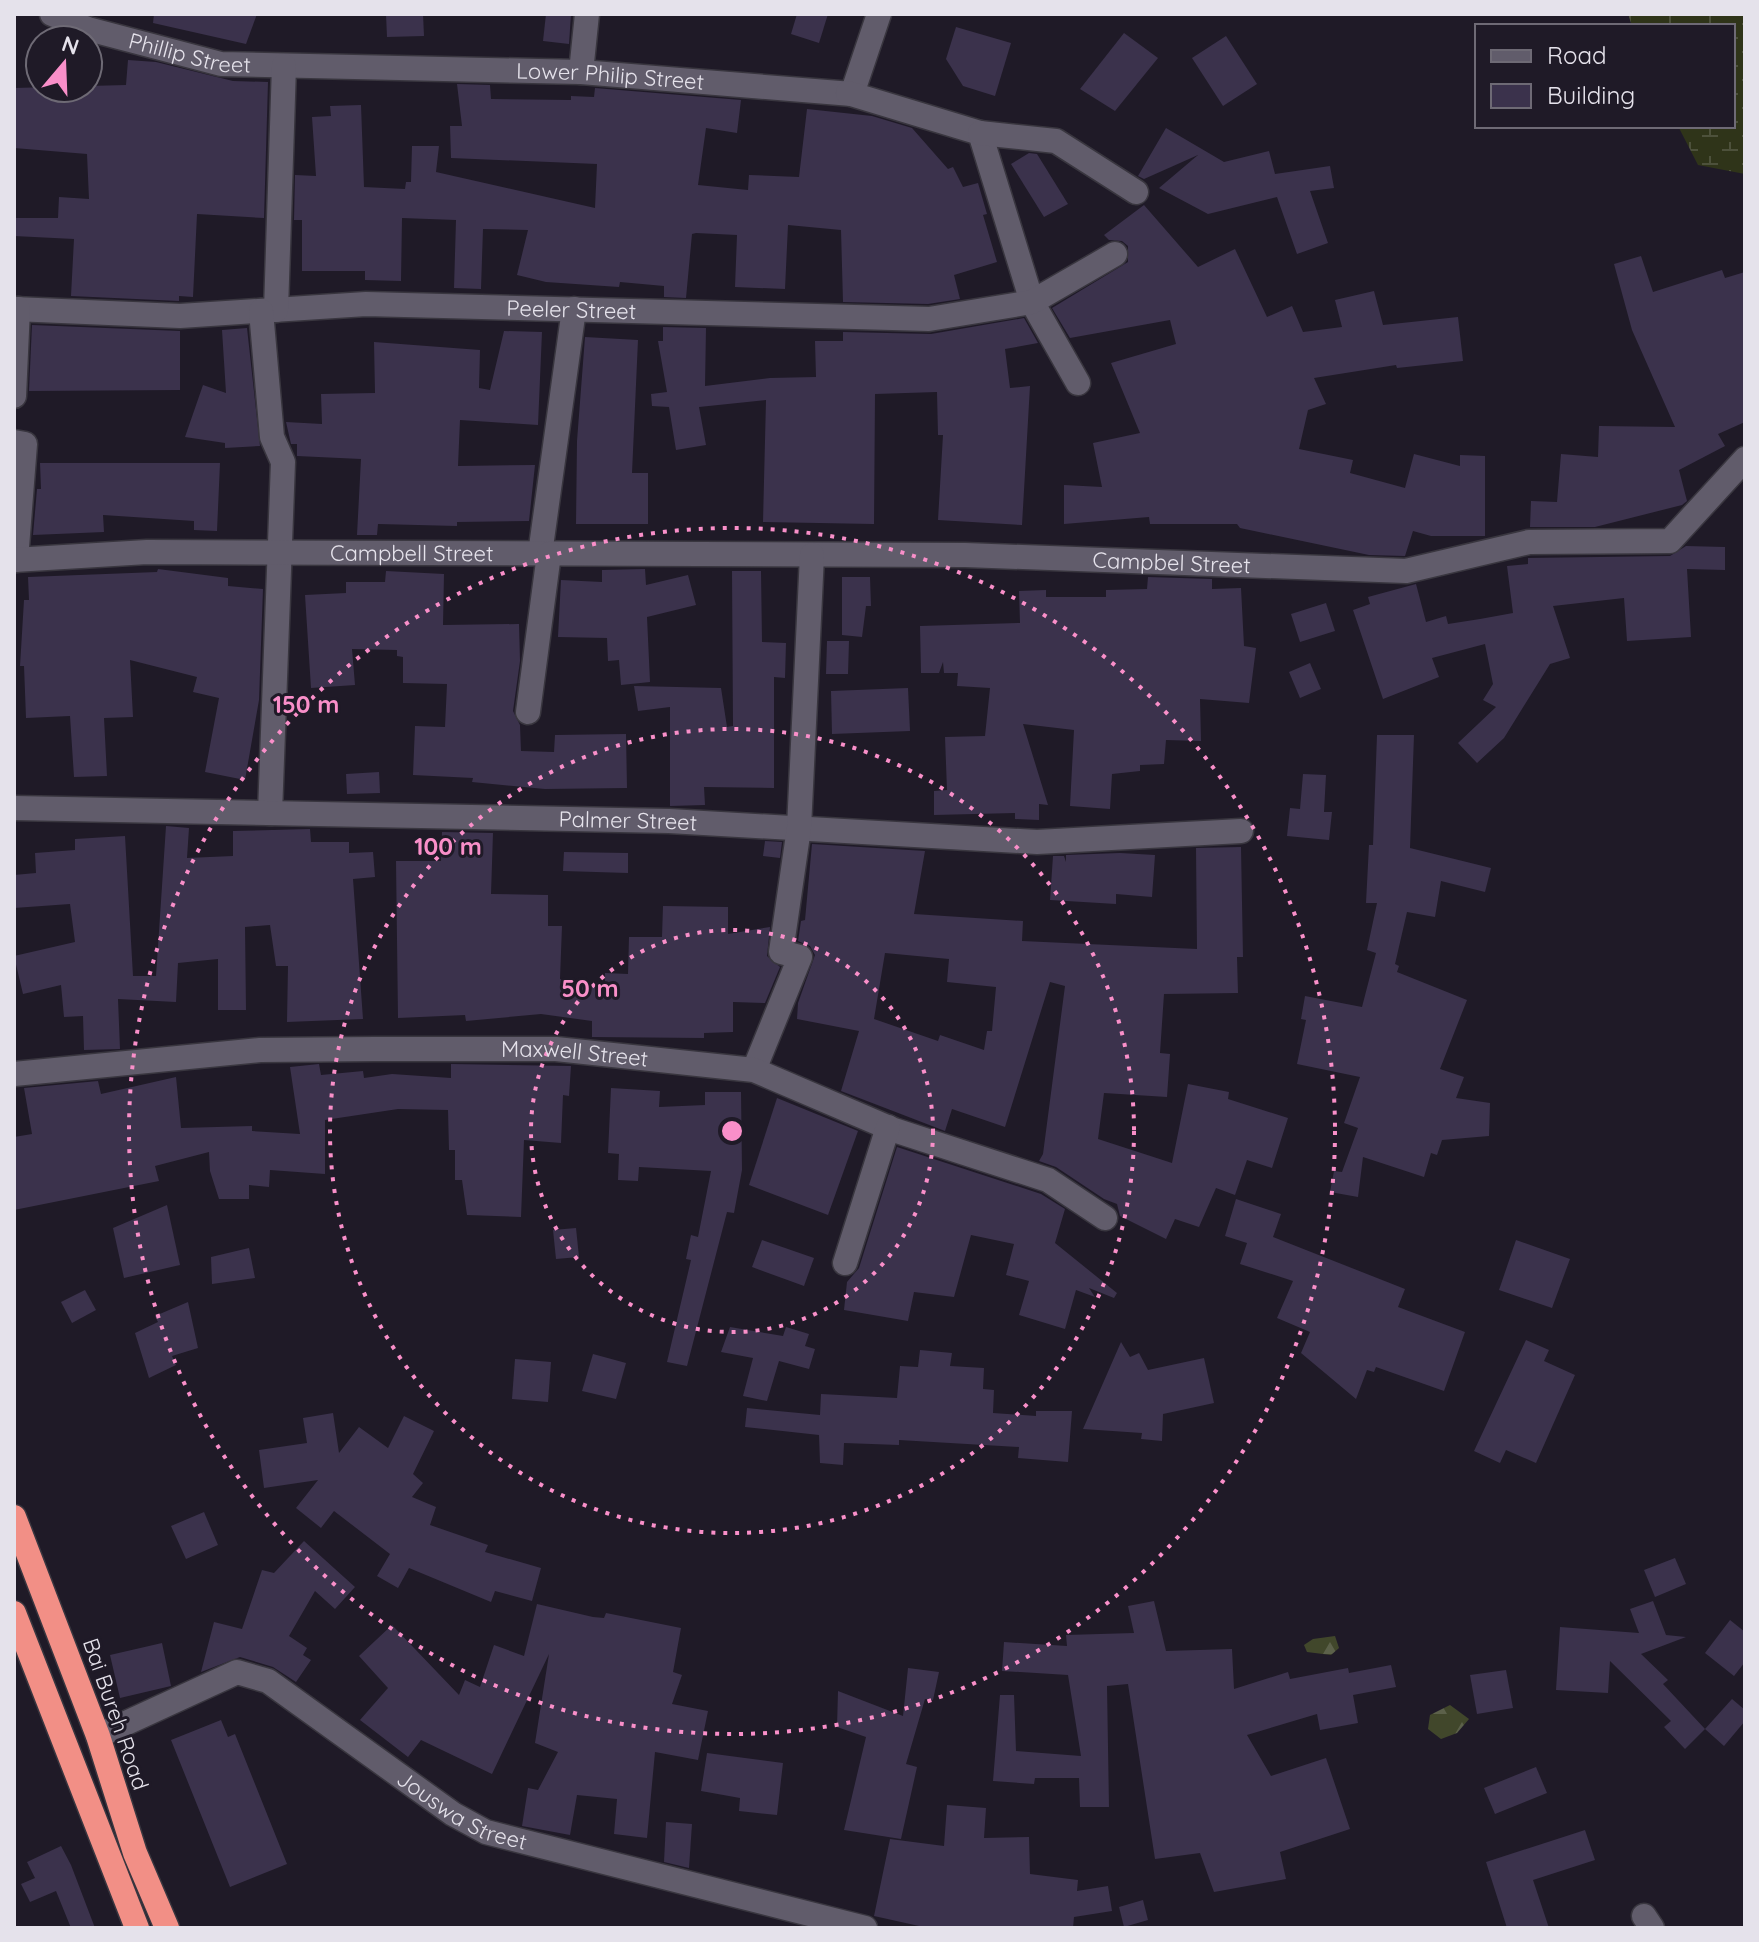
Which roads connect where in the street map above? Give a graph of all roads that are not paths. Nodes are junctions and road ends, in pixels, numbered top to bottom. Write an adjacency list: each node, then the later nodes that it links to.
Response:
1 (52, 14): 4 (street, Phillip Street)
2 (587, 14): 5 (street)
3 (879, 14): 6 (street)
4 (284, 66): 5 (street, Lower Philip Street); 13 (street)
5 (581, 72): 6 (street, Lower Philip Street)
6 (848, 93): 7 (street, Lower Philip Street)
7 (980, 133): 8 (street, Lower Philip Street); 10 (street)
8 (1136, 192)
9 (1115, 254): 10 (street, Peeler Street)
10 (1032, 302): 12 (street, Peeler Street); 14 (street)
11 (16, 309): 13 (street, Peeler Street); 15 (street)
12 (574, 309): 13 (street, Peeler Street); 19 (street)
13 (268, 310): 18 (street)
14 (1078, 383)
15 (14, 396)
16 (14, 442): 21 (street)
17 (1745, 459): 20 (street, Campbel Street)
18 (278, 553): 19 (street, Campbell Street); 21 (street, Campbell Street); 25 (street)
19 (545, 554): 20 (street, Campbell Street); 22 (street)
20 (812, 555): 26 (street)
21 (15, 560)
22 (528, 712)
23 (14, 799): 24 (street)
24 (14, 808): 25 (street, Palmer Street)
25 (270, 813): 26 (street, Palmer Street)
26 (799, 828): 27 (street, Palmer Street); 28 (street)
27 (1241, 831)
28 (754, 1070): 29 (street, Maxwell Street); 30 (street, Maxwell Street)
29 (14, 1072)
30 (888, 1127): 31 (street, Maxwell Street); 32 (street)
31 (1105, 1218)
32 (845, 1263)
33 (14, 1517): 35 (highway, Bai Bureh Road)
34 (14, 1613): 36 (highway)
35 (98, 1736): 37 (highway, Bai Bureh Road); 38 (street, Jouswa Street)
36 (137, 1928)
37 (167, 1928)
38 (865, 1928)

